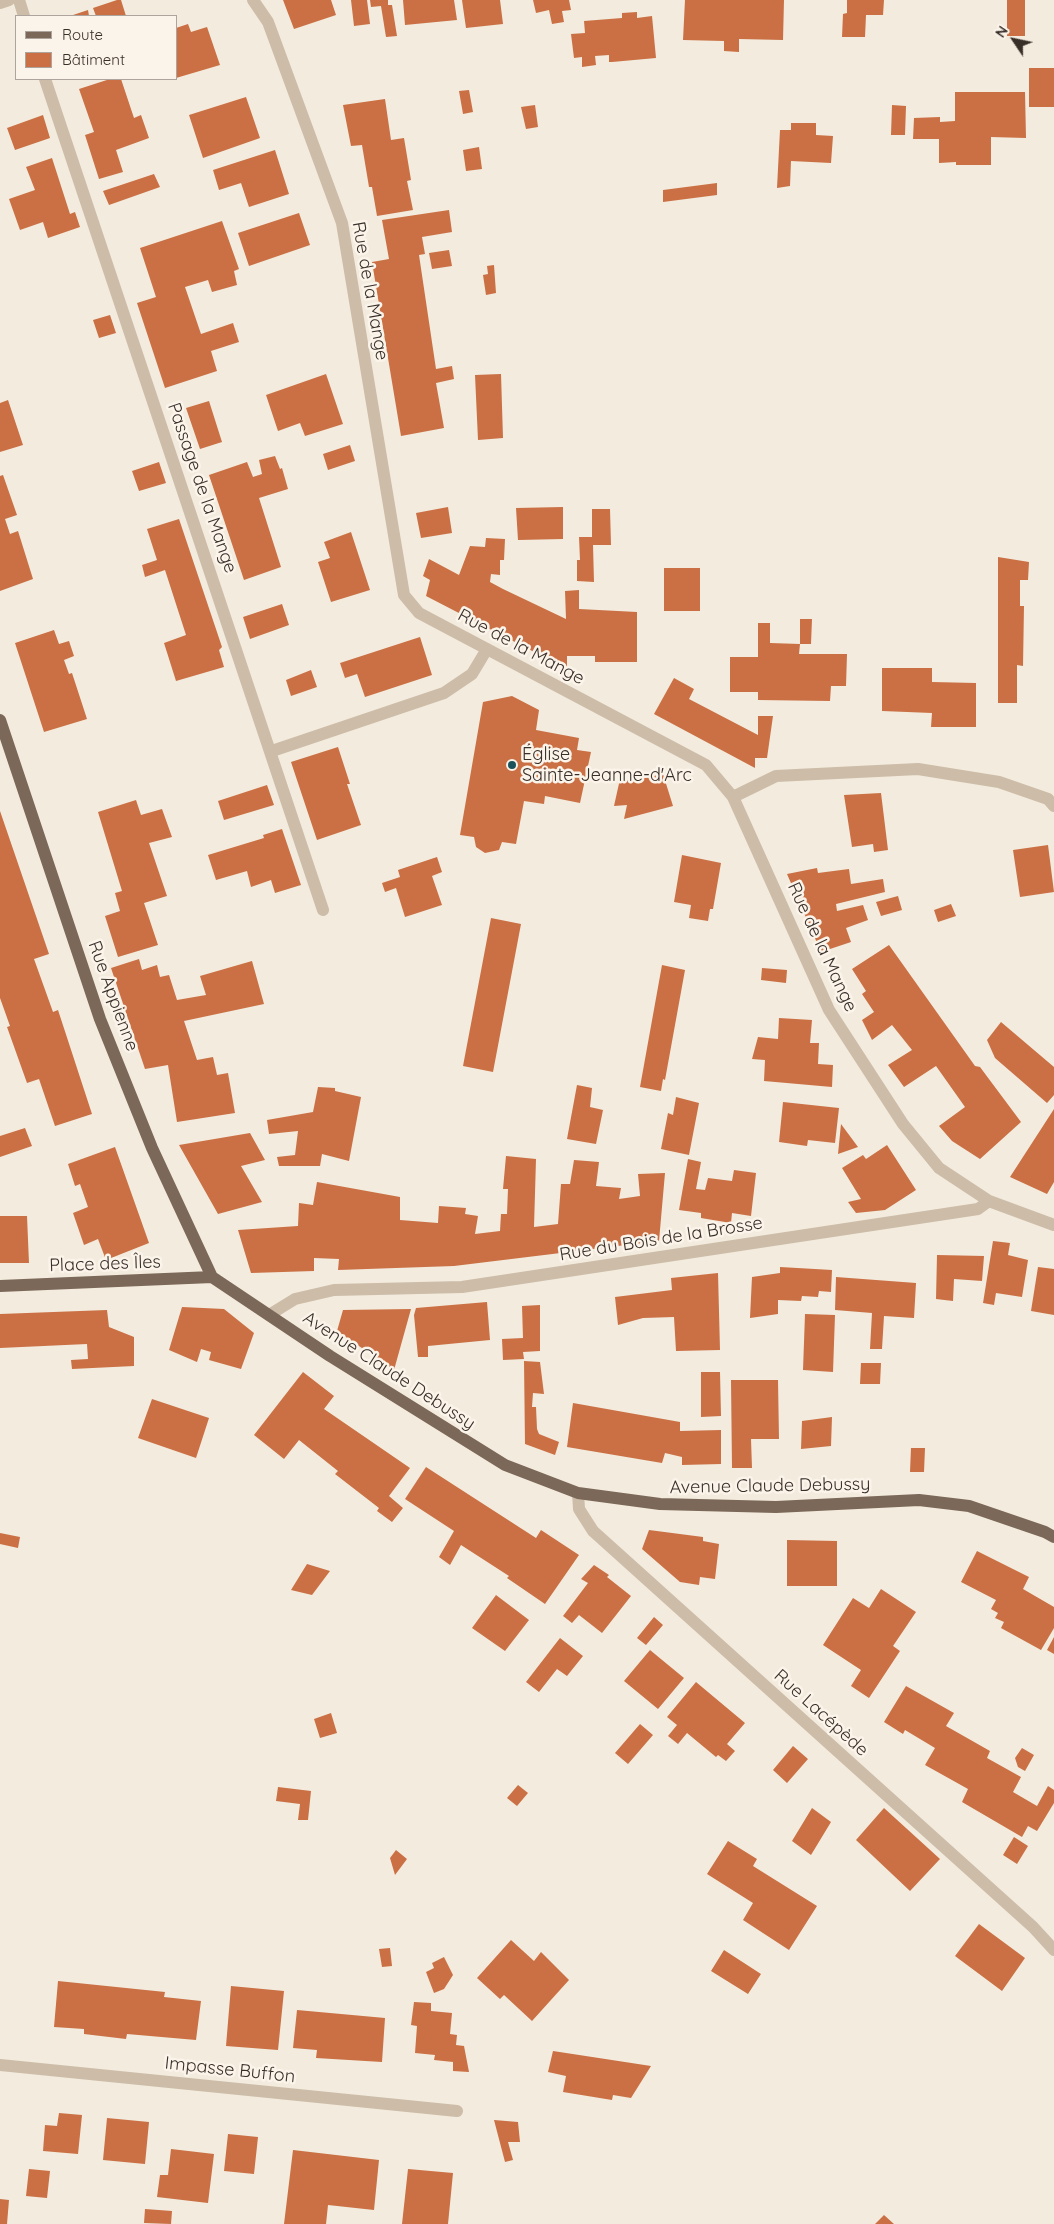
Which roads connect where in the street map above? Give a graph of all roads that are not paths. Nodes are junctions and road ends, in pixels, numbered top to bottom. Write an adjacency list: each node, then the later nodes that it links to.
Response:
1 (9, 0): 4 (street)
2 (19, 0): 5 (street)
3 (253, 0): 7 (street, Rue de la Mange)
4 (0, 2)
5 (24, 15)
6 (46, 80): 9 (street, Passage de la Mange)
7 (488, 649): 9 (street); 10 (street, Rue de la Mange)
8 (0, 720): 15 (main road, Rue Appienne)
9 (272, 751): 12 (street, Passage de la Mange)
10 (733, 797): 11 (street); 13 (street, Rue de la Mange)
11 (1054, 806)
12 (323, 910)
13 (989, 1200): 14 (street); 17 (street, Rue du Bois de la Brosse)
14 (1054, 1225)
15 (212, 1277): 16 (main road, Place des Îles); 17 (main road, Avenue Claude Debussy)
16 (0, 1286)
17 (270, 1315): 18 (main road, Avenue Claude Debussy)
18 (578, 1493): 19 (main road, Avenue Claude Debussy); 20 (street, Rue Lacépède)
19 (1054, 1537)
20 (1054, 1950)
21 (0, 2065): 22 (street, Impasse Buffon)
22 (457, 2110)

